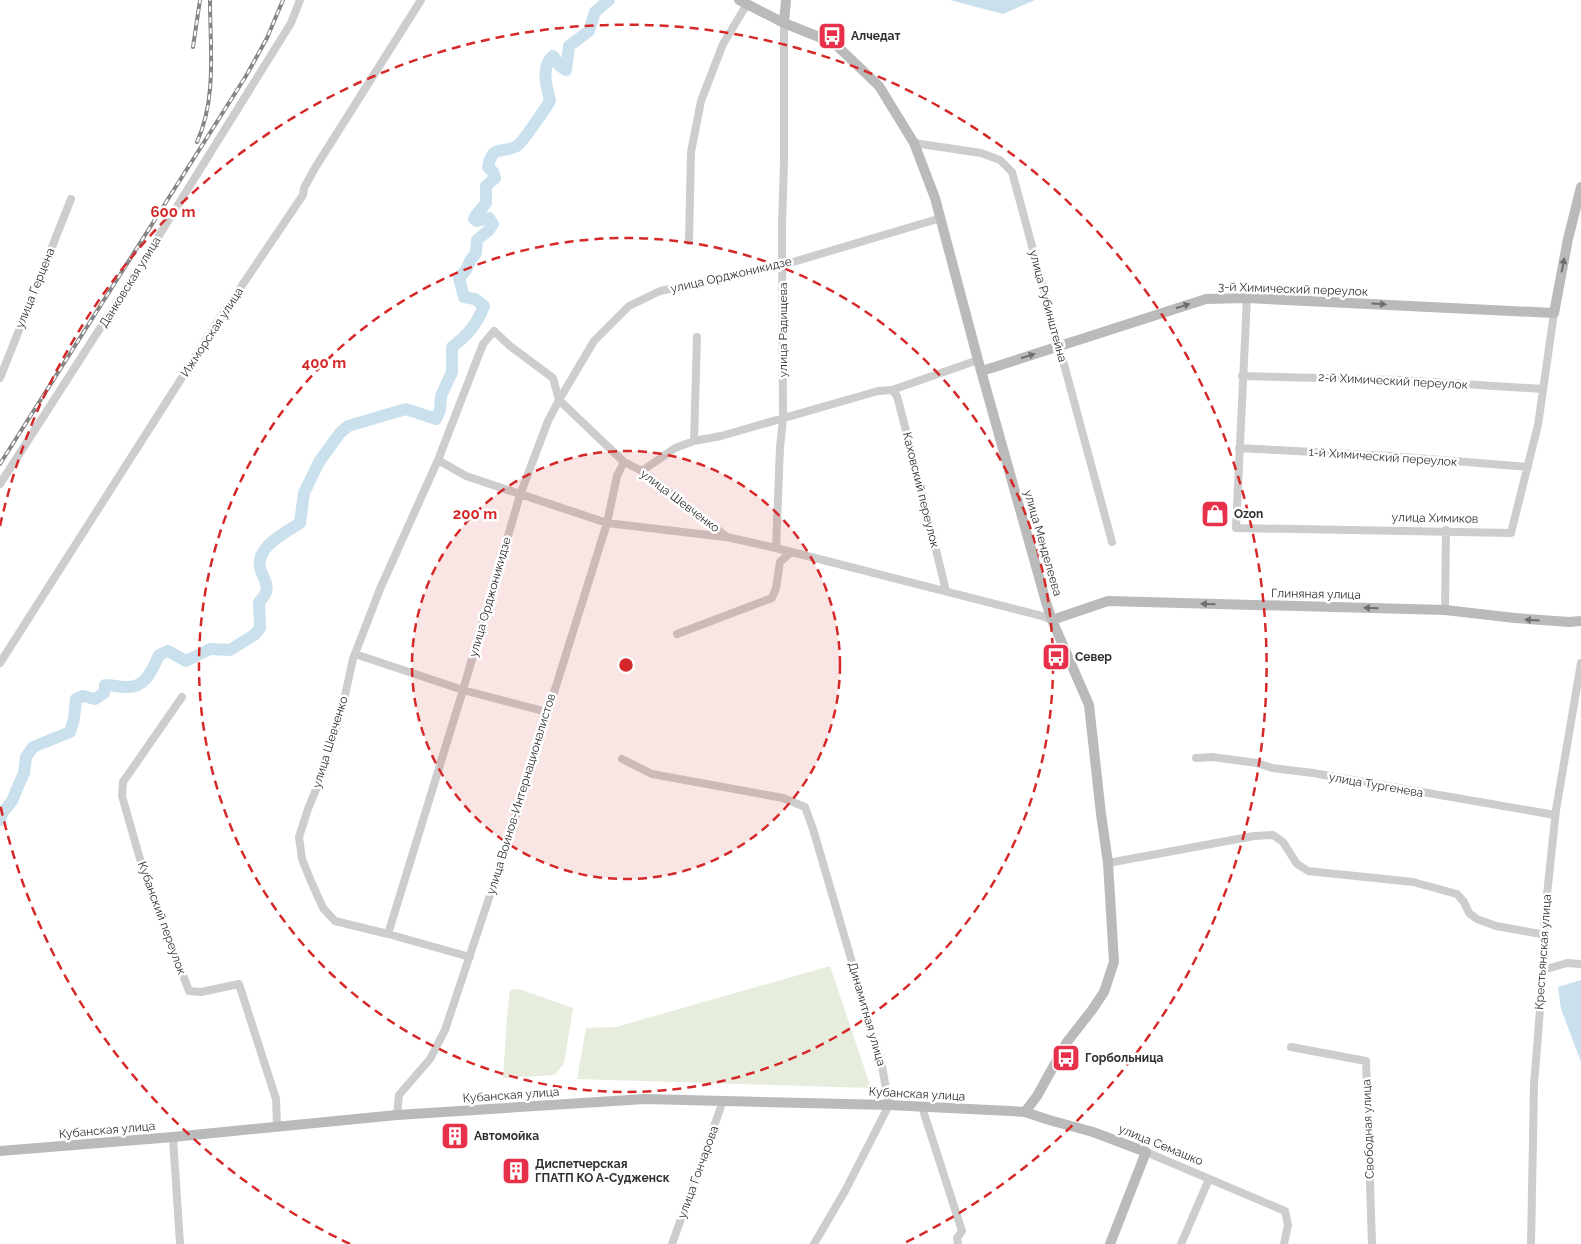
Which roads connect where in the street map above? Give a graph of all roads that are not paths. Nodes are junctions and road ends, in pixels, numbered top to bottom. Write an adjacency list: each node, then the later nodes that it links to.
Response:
1 (300, 0): 30 (street, Данковская улица)
2 (421, 0): 45 (street, Ижморская улица)
3 (786, 0): 5 (street)
4 (743, 2): 5 (street, улица Менделеева); 10 (street)
5 (784, 23): 6 (street, улица Менделеева); 11 (street, улица Радищева)
6 (914, 142): 9 (street, улица Менделеева); 15 (street, улица Рубинштейна)
7 (1581, 187): 13 (street, улица Химиков, one-way to 7)
8 (71, 199): 19 (street, улица Герцена)
9 (940, 218): 11 (street, улица Орджоникидзе); 16 (street, улица Менделеева)
10 (689, 241)
11 (783, 264): 22 (street, улица Орджоникидзе); 23 (street, улица Радищева)
12 (1246, 298): 13 (street, 3-й Химический переулок, one-way to 13); 15 (street, 3-й Химический переулок, one-way to 12); 18 (street, улица Химиков)
13 (1554, 312): 20 (street, улица Химиков)
14 (697, 336): 24 (street)
15 (1058, 346): 17 (street, 3-й Химический переулок, one-way to 15); 35 (street, улица Рубинштейна)
16 (978, 360): 17 (street, улица Менделеева); 21 (street)
17 (982, 371): 40 (street, улица Менделеева)
18 (1242, 376): 20 (street, 2-й Химический переулок); 25 (street, улица Химиков)
19 (0, 378)
20 (1543, 389): 28 (street, улица Химиков)
21 (892, 390): 23 (street); 38 (street, Каховский переулок)
22 (559, 400): 26 (street, улица Шевченко); 27 (street, улица Шевченко); 31 (street, улица Орджоникидзе)
23 (783, 418): 24 (street); 36 (street, улица Радищева)
24 (694, 441): 29 (street)
25 (1239, 448): 28 (street, 1-й Химический переулок); 33 (street, улица Химиков)
26 (438, 460): 31 (street); 43 (street, улица Шевченко)
27 (624, 462): 29 (street, улица Шевченко); 32 (street, улица Воинов-Интернационалистов)
28 (1528, 467): 33 (street, улица Химиков)
29 (642, 471): 34 (street, улица Шевченко)
30 (0, 484)
31 (520, 495): 32 (street); 46 (street, улица Орджоникидзе)
32 (607, 523): 34 (street); 48 (street, улица Воинов-Интернационалистов)
33 (1446, 530): 39 (street)
34 (727, 537): 36 (street, улица Шевченко)
35 (1112, 542)
36 (776, 548): 37 (street, улица Шевченко)
37 (791, 552): 38 (street, улица Шевченко); 42 (street)
38 (946, 591): 40 (street, улица Шевченко)
39 (1445, 610): 40 (street, Глиняная улица, one-way to 40); 41 (street, Глиняная улица, one-way to 39)
40 (1052, 620): 52 (street, улица Менделеева)
41 (1581, 621)
42 (677, 634)
43 (355, 654): 46 (street); 53 (street, улица Шевченко)
44 (1581, 663): 51 (street, Крестьянская улица)
45 (0, 664)
46 (463, 690): 48 (street); 53 (street, улица Орджоникидзе)
47 (182, 697): 64 (street, Кубанский переулок)
48 (547, 712): 55 (street, улица Воинов-Интернационалистов)
49 (1196, 758): 51 (street, улица Тургенева)
50 (622, 759): 60 (street, Динамитная улица)
51 (1555, 815): 54 (street, Крестьянская улица)
52 (1108, 862): 54 (street); 62 (street, улица Менделеева)
53 (388, 934): 55 (street, улица Шевченко)
54 (1546, 935): 57 (street, Крестьянская улица)
55 (470, 958): 63 (street, улица Воинов-Интернационалистов)
56 (1581, 964): 57 (street)
57 (1543, 970): 77 (street, Крестьянская улица)
58 (1291, 1047): 76 (street, Свободная улица)
59 (723, 1101): 60 (street, Кубанская улица); 63 (street, Кубанская улица); 70 (street, улица Гончарова)
60 (889, 1105): 61 (street, Кубанская улица); 71 (street)
61 (922, 1107): 62 (street, Кубанская улица); 72 (street)
62 (1025, 1112): 67 (street, улица Семашко)
63 (397, 1115): 64 (street, Кубанская улица)
64 (277, 1126): 65 (street, Кубанская улица)
65 (173, 1137): 66 (street, Кубанская улица); 69 (street)
66 (0, 1151)
67 (1146, 1152): 68 (street, улица Семашко); 73 (street)
68 (1209, 1178): 74 (street); 75 (street, улица Семашко)
69 (180, 1244)
70 (672, 1244)
71 (814, 1244)
72 (958, 1244)
73 (1110, 1244)
74 (1181, 1244)
75 (1284, 1244)
76 (1372, 1244)
77 (1530, 1244)

